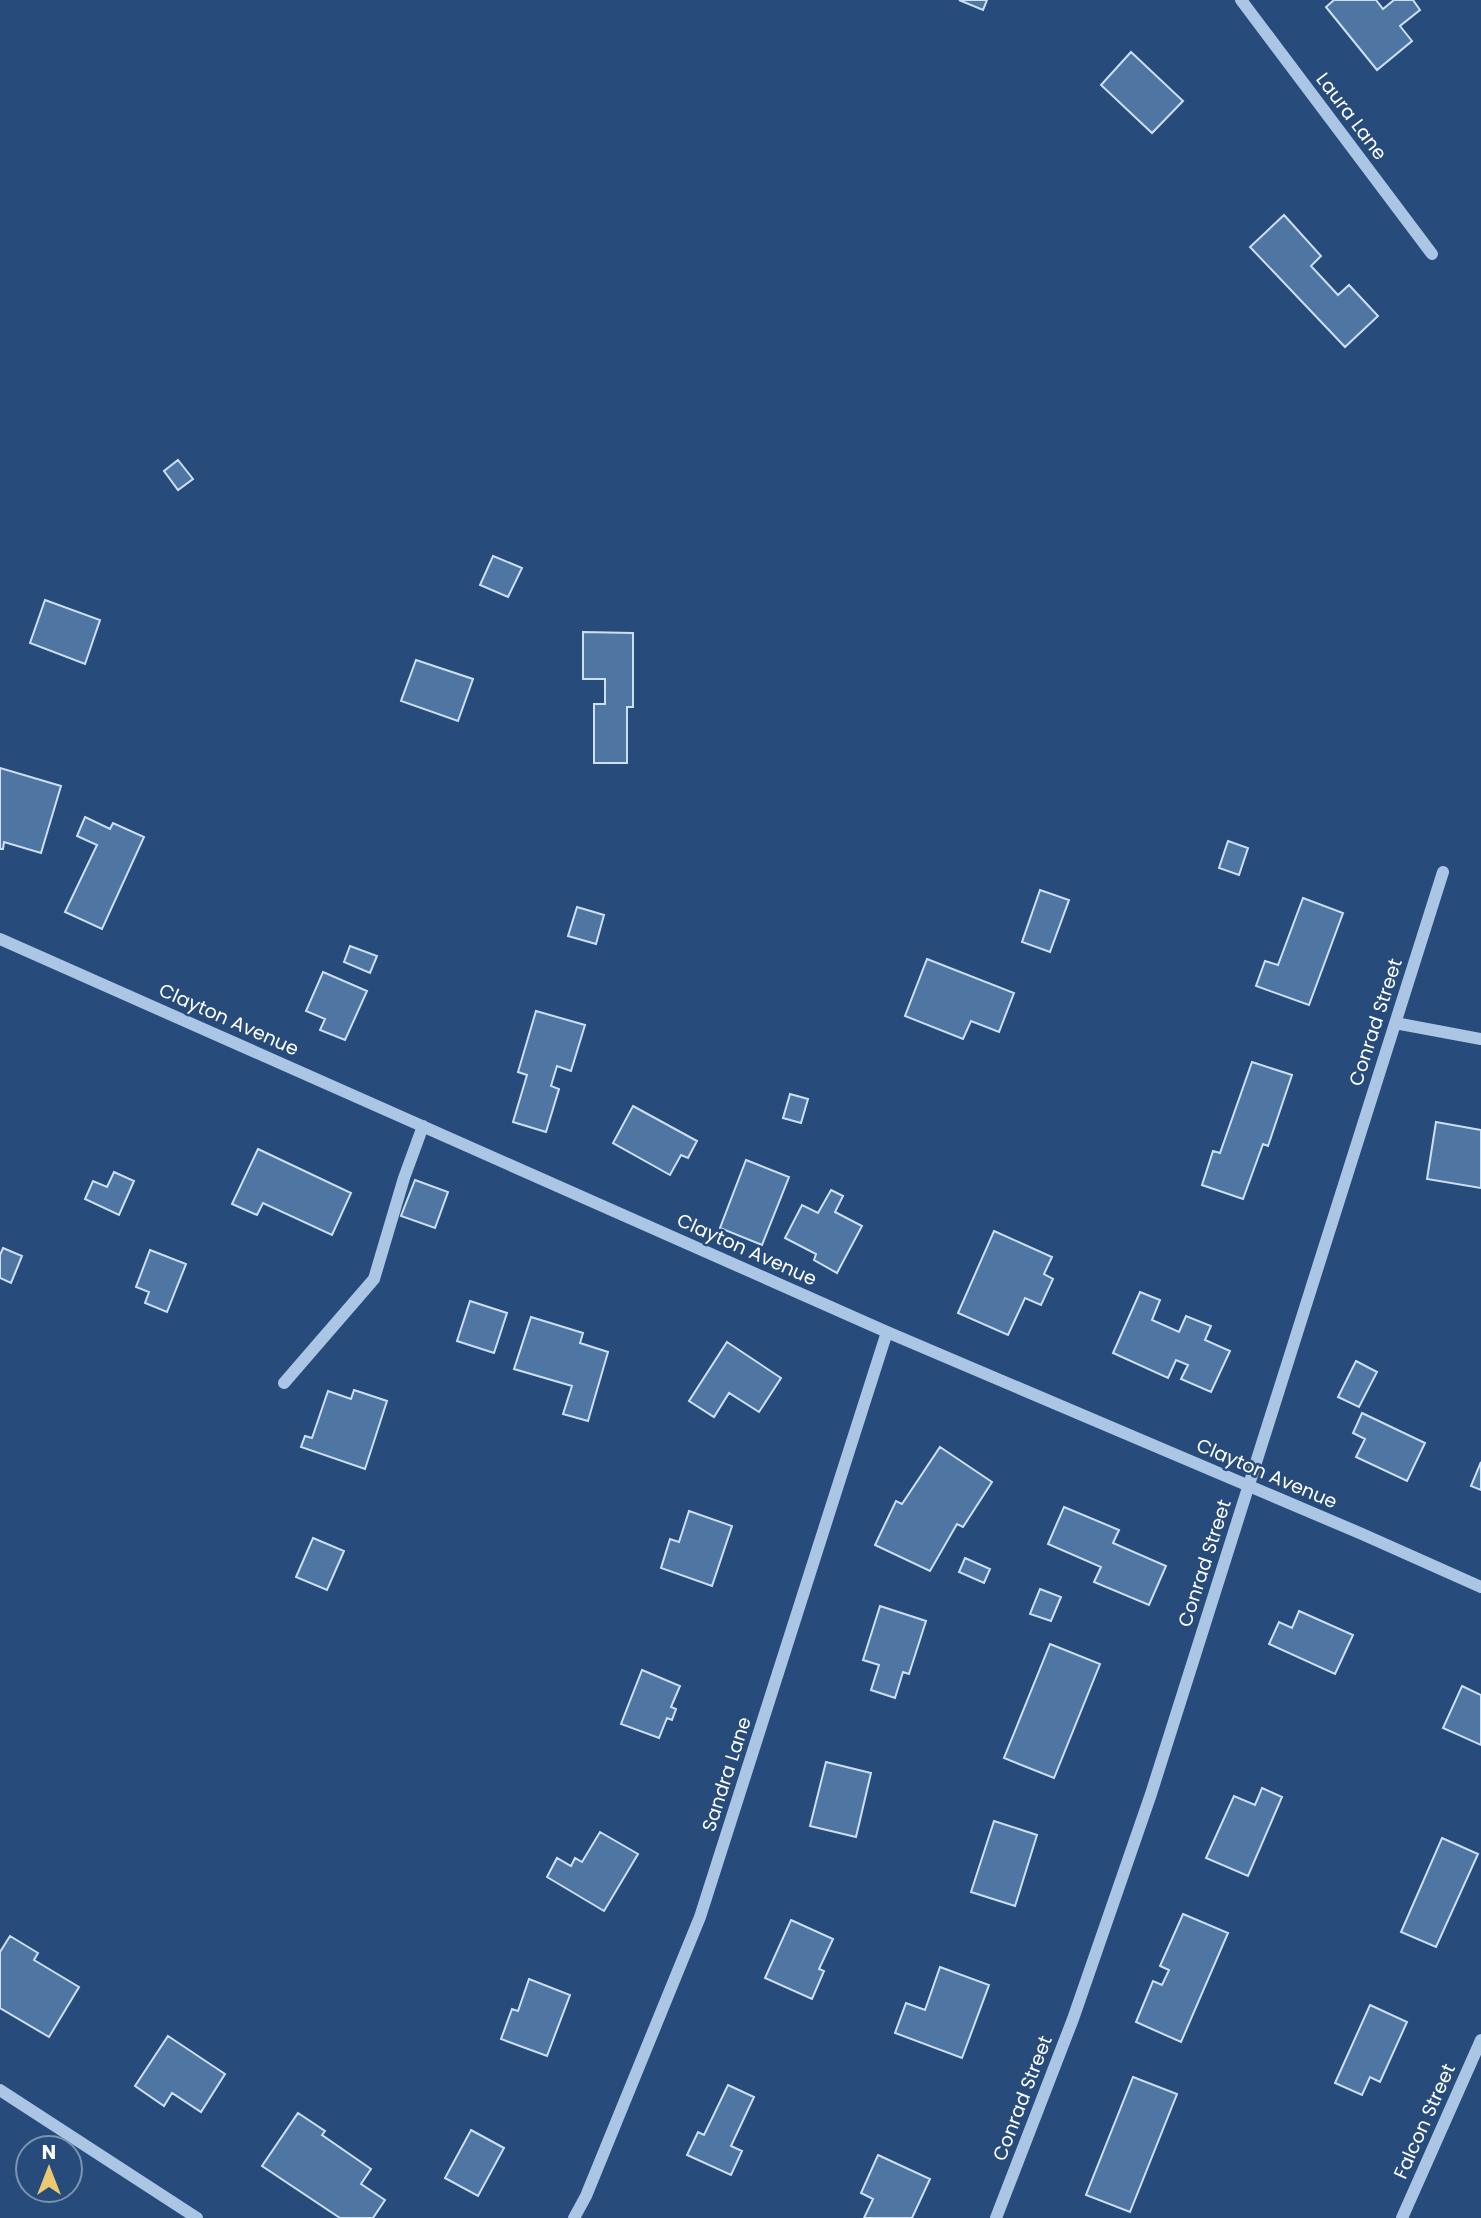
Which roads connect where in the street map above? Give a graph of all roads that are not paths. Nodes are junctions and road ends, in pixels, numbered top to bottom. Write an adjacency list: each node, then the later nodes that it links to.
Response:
1 (1241, 0): 2 (street, Laura Lane)
2 (1432, 254)
3 (1443, 872): 5 (street, Conrad Street)
4 (0, 939): 7 (street, Clayton Avenue)
5 (1395, 1023): 6 (street); 10 (street, Conrad Street)
6 (1481, 1039)
7 (424, 1126): 8 (street, Clayton Avenue); 9 (street)
8 (887, 1332): 10 (street, Clayton Avenue); 15 (street, Sandra Lane)
9 (284, 1383)
10 (1248, 1487): 11 (street, Clayton Avenue); 16 (street, Conrad Street)
11 (1481, 1587)
12 (1481, 2040): 17 (street, Falcon Street)
13 (0, 2090): 14 (street)
14 (197, 2218)
15 (574, 2218)
16 (996, 2218)
17 (1402, 2218)

